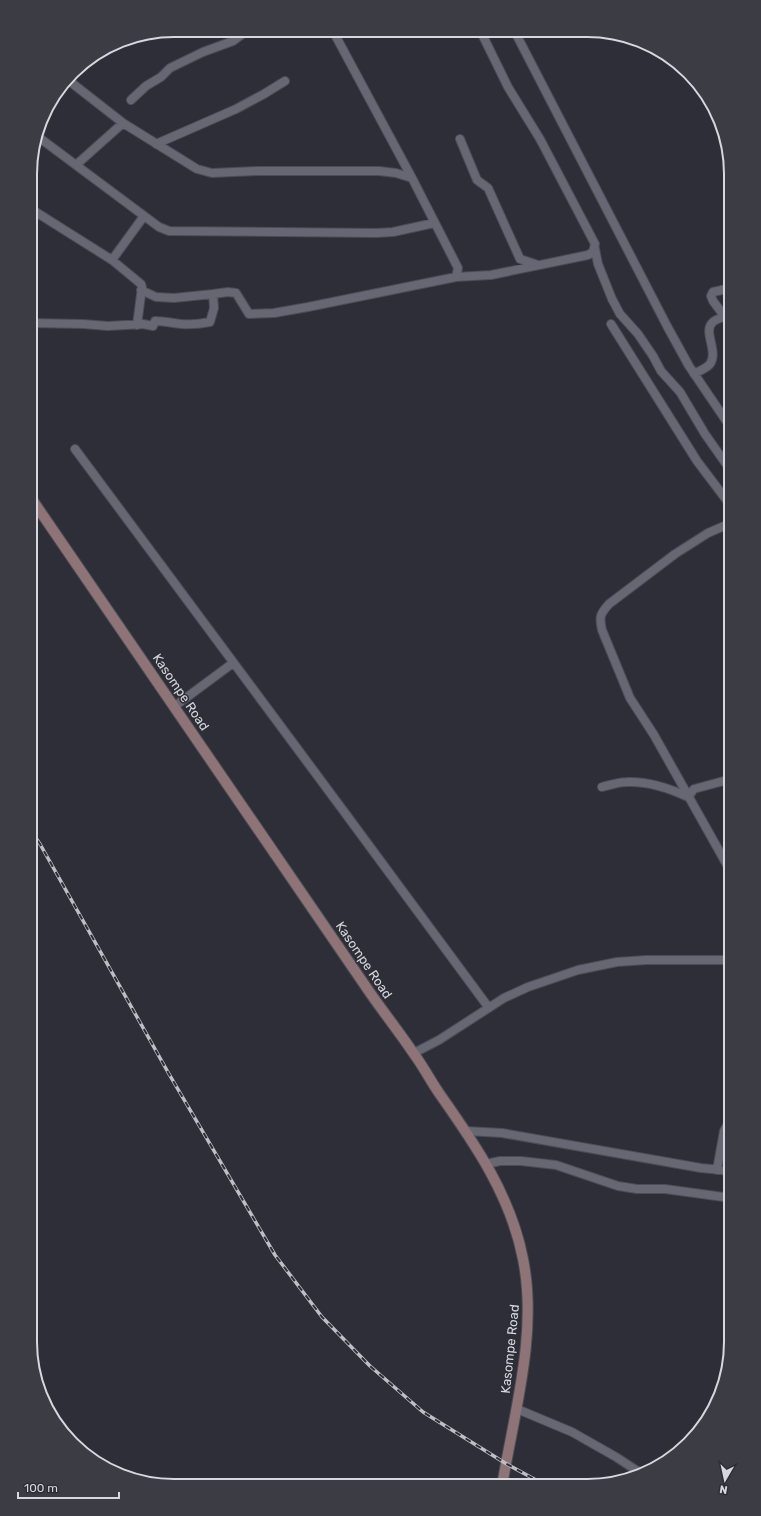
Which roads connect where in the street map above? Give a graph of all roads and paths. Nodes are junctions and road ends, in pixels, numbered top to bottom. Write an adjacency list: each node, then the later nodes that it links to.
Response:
1 (238, 37): 7 (street)
2 (336, 37): 13 (street)
3 (483, 37): 17 (street)
4 (518, 37): 29 (street)
5 (285, 81): 11 (street)
6 (72, 83): 8 (street)
7 (131, 100)
8 (123, 123): 11 (street); 12 (street)
9 (460, 139): 19 (street)
10 (42, 140): 12 (street)
11 (156, 144): 13 (street)
12 (76, 166): 15 (street)
13 (412, 178): 16 (street)
14 (37, 215): 18 (street)
15 (144, 216): 16 (street); 18 (street)
16 (434, 223): 20 (street)
17 (595, 249): 19 (street); 32 (street)
18 (112, 260): 21 (street)
19 (538, 265): 20 (street)
20 (456, 277): 23 (street)
21 (141, 290): 23 (street); 28 (street)
22 (724, 290): 24 (street)
23 (213, 294): 28 (street)
24 (724, 312)
25 (724, 317): 29 (street)
26 (37, 323): 28 (street)
27 (611, 324): 33 (street)
28 (137, 325)
29 (694, 374): 30 (street)
30 (724, 418)
31 (75, 449): 36 (street)
32 (724, 462)
33 (724, 497)
34 (37, 507): 37 (street, Kasompe Road)
35 (724, 526): 40 (street)
36 (233, 663): 37 (street); 43 (street)
37 (175, 706): 44 (street, Kasompe Road)
38 (724, 780): 40 (street)
39 (602, 787): 40 (street)
40 (688, 797): 41 (street)
41 (724, 860)
42 (724, 960): 43 (street)
43 (489, 1008): 44 (street)
44 (414, 1053): 45 (street, Kasompe Road)
45 (466, 1131): 47 (street, Kasompe Road); 48 (street)
46 (724, 1131): 48 (street)
47 (486, 1164): 50 (street); 51 (street, Kasompe Road)
48 (717, 1170): 49 (street)
49 (724, 1170)
50 (724, 1197)
51 (517, 1409): 52 (street); 53 (street, Kasompe Road)
52 (636, 1470)
53 (503, 1479)

